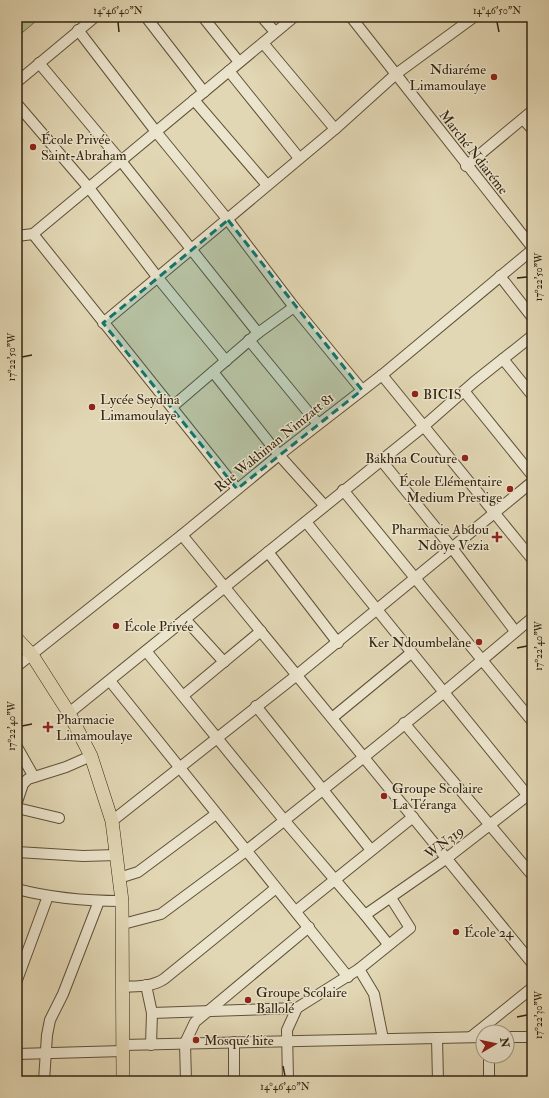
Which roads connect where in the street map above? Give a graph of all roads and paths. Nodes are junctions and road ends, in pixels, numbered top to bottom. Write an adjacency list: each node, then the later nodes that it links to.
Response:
1 (94, 17): 9 (street)
2 (146, 17): 17 (street)
3 (203, 17): 12 (street)
4 (262, 17): 10 (street)
5 (294, 17): 10 (street)
6 (351, 17): 15 (street, Marché Ndiaréme)
7 (474, 17): 8 (street)
8 (462, 21): 15 (street)
9 (78, 30): 13 (street); 24 (street)
10 (275, 32): 11 (street)
11 (263, 43): 12 (street); 22 (street)
12 (239, 62): 14 (street)
13 (39, 63): 16 (street); 26 (street)
14 (229, 71): 17 (street); 25 (street)
15 (396, 74): 22 (street); 27 (street, Marché Ndiaréme)
16 (17, 82)
17 (204, 92): 18 (street)
18 (194, 100): 24 (street); 28 (street)
19 (17, 104): 29 (street)
20 (532, 111): 21 (street)
21 (523, 118): 23 (street); 27 (street)
22 (335, 129): 25 (street)
23 (532, 129)
24 (157, 132): 26 (street); 30 (street)
25 (299, 158): 28 (street)
26 (121, 161): 29 (street); 34 (street)
27 (466, 166): 33 (street, Marché Ndiaréme)
28 (267, 185): 30 (street)
29 (88, 188): 31 (street); 36 (street)
30 (228, 220): 34 (street); 37 (street)
31 (33, 234): 32 (street); 39 (street)
32 (17, 236)
33 (532, 249): 35 (street, Rue Wakhinan Nimzatt 81)
34 (191, 250): 36 (street); 40 (street)
35 (500, 276): 38 (street); 46 (street, Rue Wakhinan Nimzatt 81)
36 (158, 278): 39 (street); 44 (street)
37 (294, 307): 40 (street); 47 (street)
38 (532, 317)
39 (103, 323): 50 (street)
40 (258, 333): 42 (street)
41 (532, 336): 43 (street)
42 (249, 340): 44 (street); 51 (street)
43 (503, 359): 48 (street); 49 (street)
44 (226, 361): 45 (street)
45 (213, 372): 50 (street); 53 (street)
46 (382, 375): 47 (street, Rue Wakhinan Nimzatt 81); 52 (street)
47 (362, 390): 51 (street, Rue Wakhinan Nimzatt 81)
48 (464, 391): 52 (street); 55 (street)
49 (532, 395)
50 (172, 407): 57 (street)
51 (318, 424): 53 (street, Rue Wakhinan Nimzatt 81)
52 (424, 426): 54 (street); 60 (street)
53 (279, 455): 57 (street, Rue Wakhinan Nimzatt 81); 59 (street)
54 (381, 460): 58 (street); 63 (street)
55 (532, 475)
56 (532, 482): 60 (street)
57 (237, 489): 62 (street, Rue Wakhinan Nimzatt 81)
58 (343, 490): 59 (street); 66 (street)
59 (324, 505): 61 (street)
60 (495, 514): 63 (street); 65 (street)
61 (306, 522): 64 (street); 68 (street)
62 (182, 535): 67 (street); 77 (street, Rue Wakhinan Nimzatt 81)
63 (452, 548): 66 (street); 72 (street)
64 (268, 552): 67 (street); 74 (street)
65 (532, 559)
66 (416, 580): 68 (street); 78 (street)
67 (225, 587): 70 (street); 71 (street)
68 (378, 610): 74 (street); 76 (street)
69 (532, 618): 72 (street)
70 (184, 619): 75 (street); 79 (street)
71 (261, 631): 79 (street); 81 (street)
72 (515, 631): 78 (street)
73 (17, 639): 77 (main road)
74 (338, 643): 81 (street)
75 (146, 651): 82 (street); 84 (street)
76 (411, 653): 83 (street); 87 (street)
77 (32, 654): 80 (street, Rue Wakhinan Nimzatt 81); 86 (main road)
78 (482, 660): 83 (street); 88 (street)
79 (224, 662): 84 (street)
80 (17, 666)
81 (297, 676): 85 (street); 87 (street)
82 (110, 681): 86 (street); 94 (street)
83 (443, 693): 89 (street); 97 (street)
84 (184, 696): 90 (street)
85 (256, 706): 90 (street); 96 (street)
86 (69, 713): 92 (main road)
87 (332, 718): 93 (street)
88 (532, 721)
89 (404, 723): 93 (street); 105 (street)
90 (216, 738): 94 (street); 103 (street)
91 (17, 747): 95 (street)
92 (92, 756): 95 (street); 104 (main road)
93 (364, 757): 96 (street); 101 (street)
94 (180, 768): 100 (street); 104 (street)
95 (34, 777): 98 (street)
96 (322, 790): 103 (street); 106 (street)
97 (530, 794): 105 (street, WN319)
98 (17, 802)
99 (17, 808): 102 (street)
100 (216, 814): 107 (street); 112 (street)
101 (413, 817): 106 (street); 110 (street)
102 (59, 818)
103 (284, 820): 107 (street); 113 (street)
104 (112, 821): 109 (main road)
105 (490, 825): 110 (street, WN319); 111 (street)
106 (371, 850): 113 (street)
107 (246, 851): 114 (street); 122 (street)
108 (17, 852): 109 (street)
109 (117, 854): 112 (main road)
110 (447, 858): 117 (street, WN319); 125 (street)
111 (530, 870)
112 (119, 878): 119 (main road)
113 (334, 880): 120 (street); 121 (street)
114 (276, 888): 120 (street); 129 (street)
115 (17, 889): 116 (street)
116 (48, 896): 118 (street); 128 (street)
117 (391, 898): 121 (street, WN319); 124 (street)
118 (99, 901): 119 (street); 147 (street)
119 (122, 901): 122 (main road)
120 (296, 911): 123 (street)
121 (366, 915): 124 (street)
122 (123, 924): 130 (main road)
123 (309, 926): 127 (street); 133 (street)
124 (388, 944): 126 (street)
125 (532, 963)
126 (359, 969): 127 (street); 140 (street)
127 (348, 977): 132 (street)
128 (17, 980)
129 (146, 985): 130 (street); 134 (street)
130 (123, 987): 145 (main road)
131 (532, 988): 135 (street)
132 (297, 1008): 133 (street); 141 (street)
133 (206, 1012): 134 (street); 143 (street)
134 (152, 1013): 144 (street)
135 (471, 1037): 136 (street); 139 (street)
136 (475, 1037)
137 (515, 1037): 138 (street)
138 (532, 1037)
139 (437, 1038): 140 (street); 154 (street)
140 (383, 1039): 141 (street)
141 (288, 1041): 142 (street); 153 (street)
142 (234, 1042): 143 (street); 152 (street)
143 (185, 1043): 144 (street); 151 (street)
144 (151, 1045): 145 (street)
145 (123, 1048): 147 (street); 150 (main road)
146 (17, 1054): 147 (street)
147 (46, 1054): 149 (street)
148 (489, 1064): 155 (street)
149 (44, 1081)
150 (123, 1081)
151 (186, 1081)
152 (234, 1081)
153 (288, 1081)
154 (438, 1081)
155 (489, 1081)

